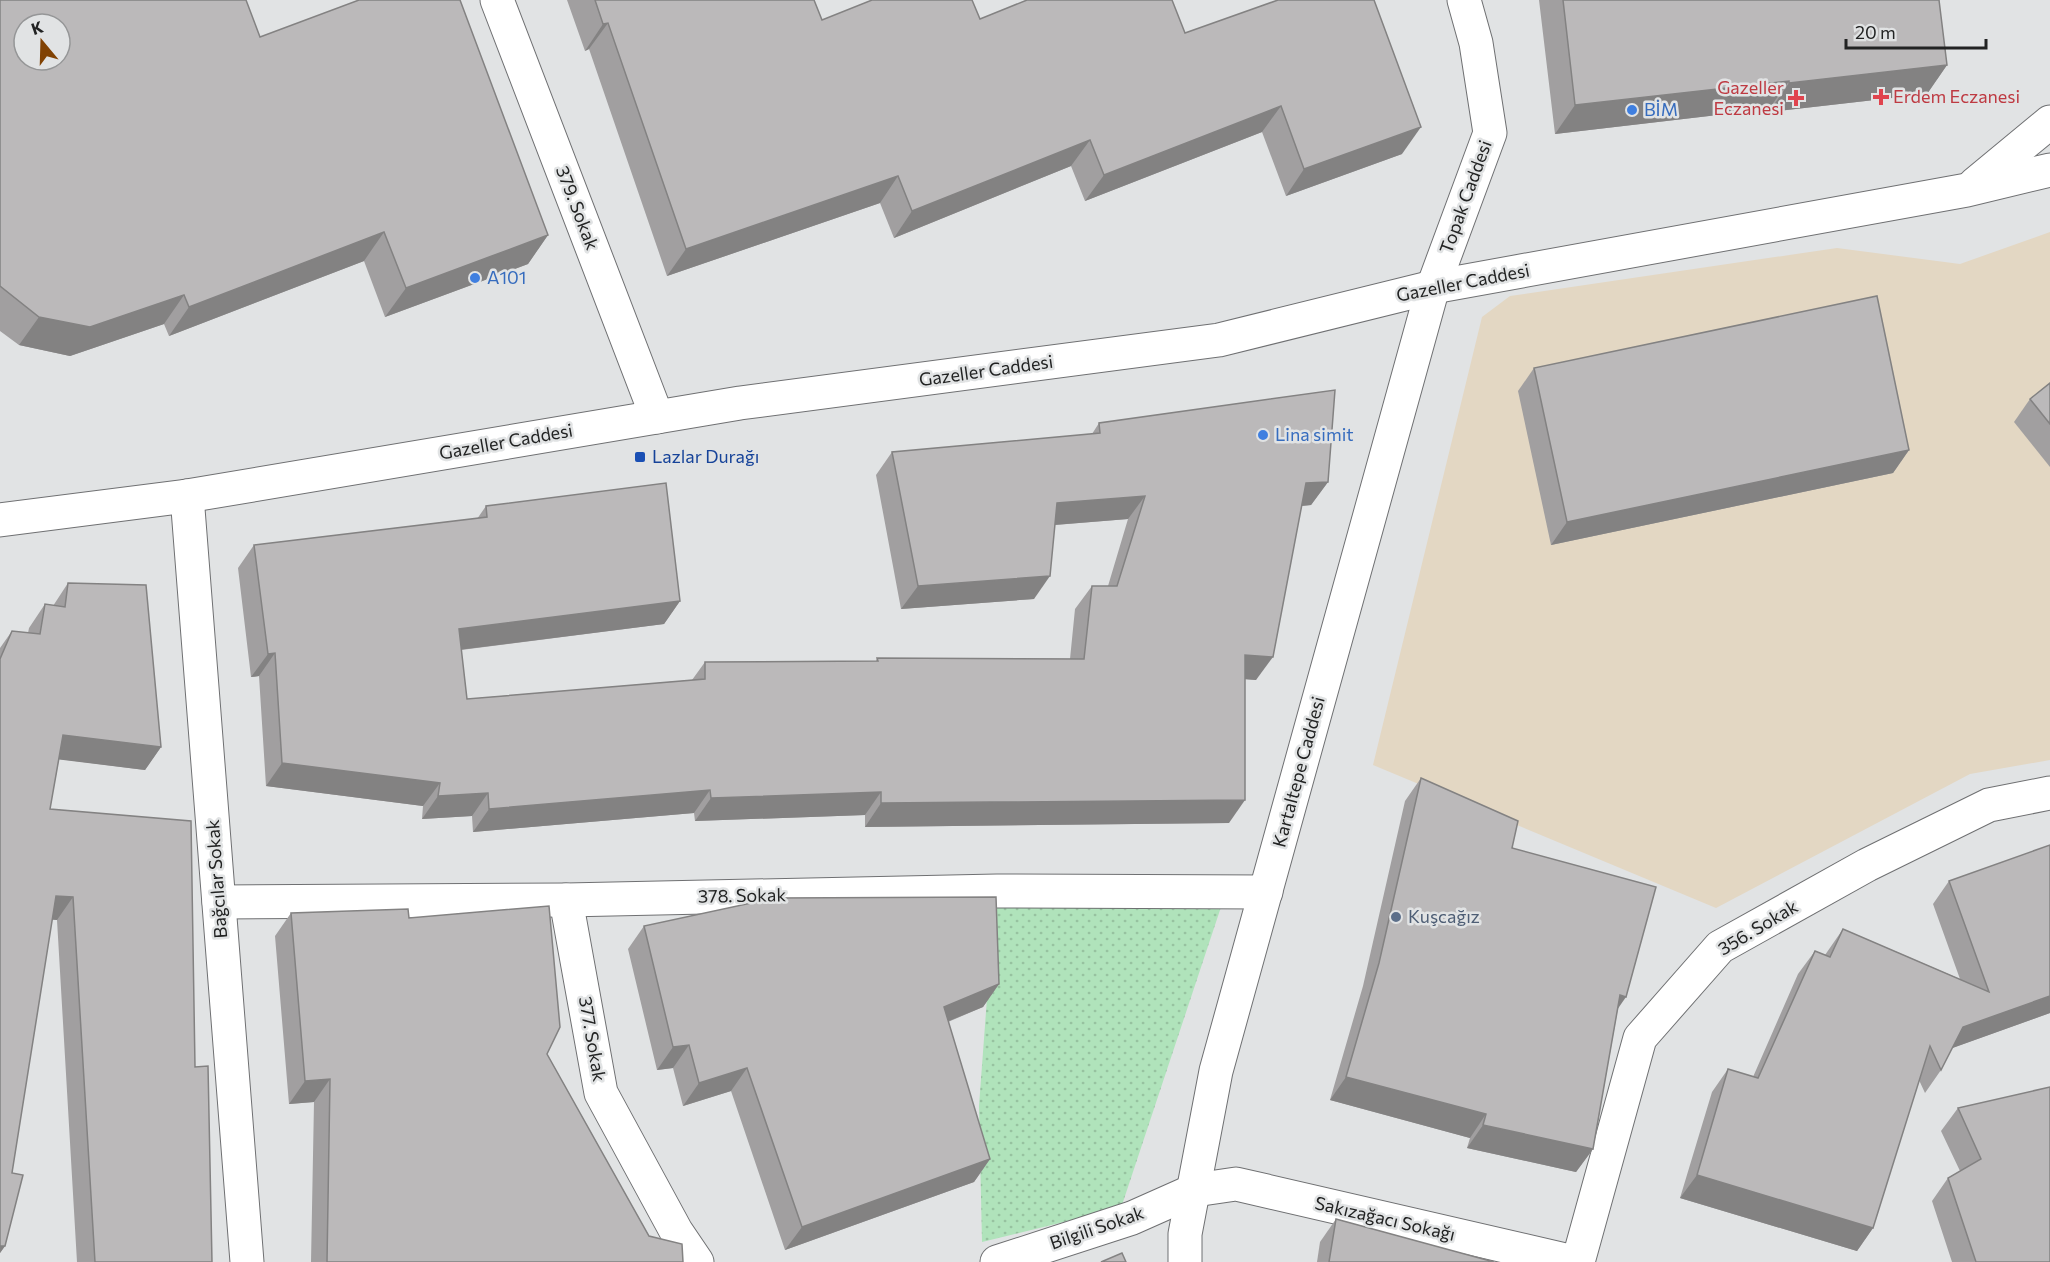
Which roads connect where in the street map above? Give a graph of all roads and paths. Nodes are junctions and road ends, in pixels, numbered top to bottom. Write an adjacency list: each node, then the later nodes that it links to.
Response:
1 (497, 0): 8 (street, 379. Sokak)
2 (1464, 0): 7 (street, Topak Caddesi)
3 (2050, 122): 5 (street)
4 (2050, 170): 5 (street, Gazeller Caddesi)
5 (1967, 190): 6 (street, Gazeller Caddesi); 7 (street, Gazeller Caddesi)
6 (2050, 191)
7 (1433, 287): 8 (street, Gazeller Caddesi); 12 (street, Kartaltepe Caddesi)
8 (657, 417): 9 (street, Gazeller Caddesi)
9 (187, 496): 10 (street, Gazeller Caddesi); 14 (street, Bağcılar Sokak)
10 (0, 520)
11 (2050, 793): 20 (street, 356. Sokak)
12 (1266, 892): 13 (street, 378. Sokak); 15 (street, Kartaltepe Caddesi)
13 (566, 900): 14 (street, 378. Sokak); 17 (street, 377. Sokak)
14 (219, 902): 16 (street, Bağcılar Sokak)
15 (1195, 1190): 18 (street, Bilgili Sokak); 19 (street, Kartaltepe Caddesi); 20 (street, Sakızağacı Sokağı)
16 (247, 1262)
17 (697, 1262)
18 (997, 1262)
19 (1185, 1262)
20 (1576, 1262)

